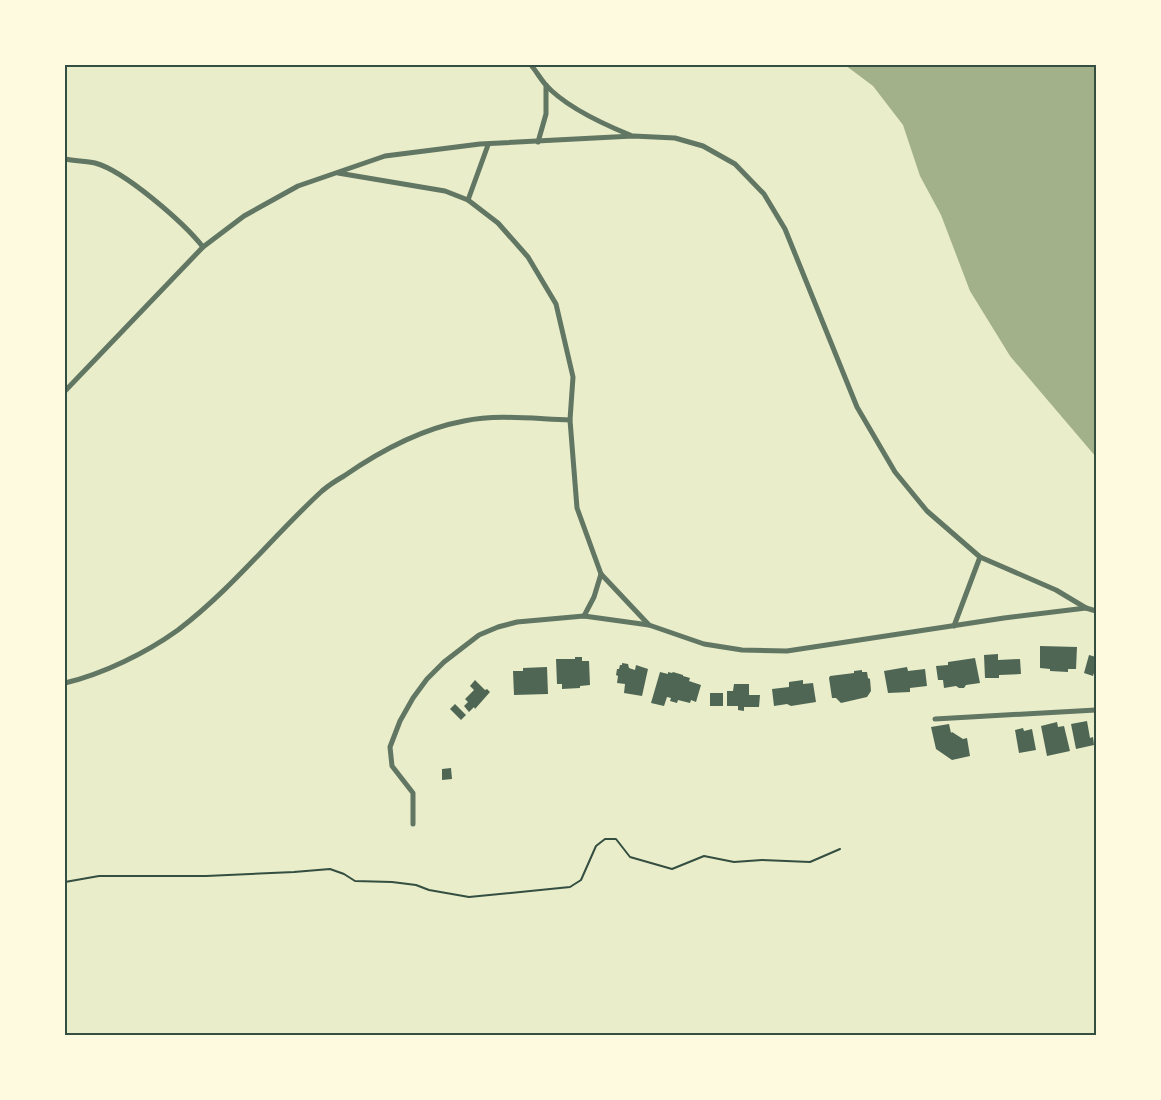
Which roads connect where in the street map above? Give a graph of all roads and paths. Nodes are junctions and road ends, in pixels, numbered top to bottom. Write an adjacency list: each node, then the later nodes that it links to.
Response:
1 (531, 65): 2 (street)
2 (546, 85): 3 (street); 4 (street)
3 (633, 136): 4 (street); 12 (street)
4 (538, 142): 5 (street)
5 (488, 145): 7 (street); 8 (street)
6 (65, 159): 9 (street)
7 (337, 173): 8 (street); 9 (street)
8 (468, 200): 11 (street)
9 (203, 247): 10 (street)
10 (65, 391)
11 (570, 420): 13 (street); 19 (street)
12 (980, 557): 14 (street); 18 (street)
13 (601, 574): 16 (street); 17 (street)
14 (1086, 608): 15 (street); 18 (street)
15 (1096, 611)
16 (584, 616): 17 (street); 22 (street)
17 (649, 624): 18 (street)
18 (954, 626)
19 (65, 683)
20 (1096, 710): 21 (street)
21 (935, 718)
22 (414, 824)
23 (840, 849): 24 (path)
24 (65, 882)

